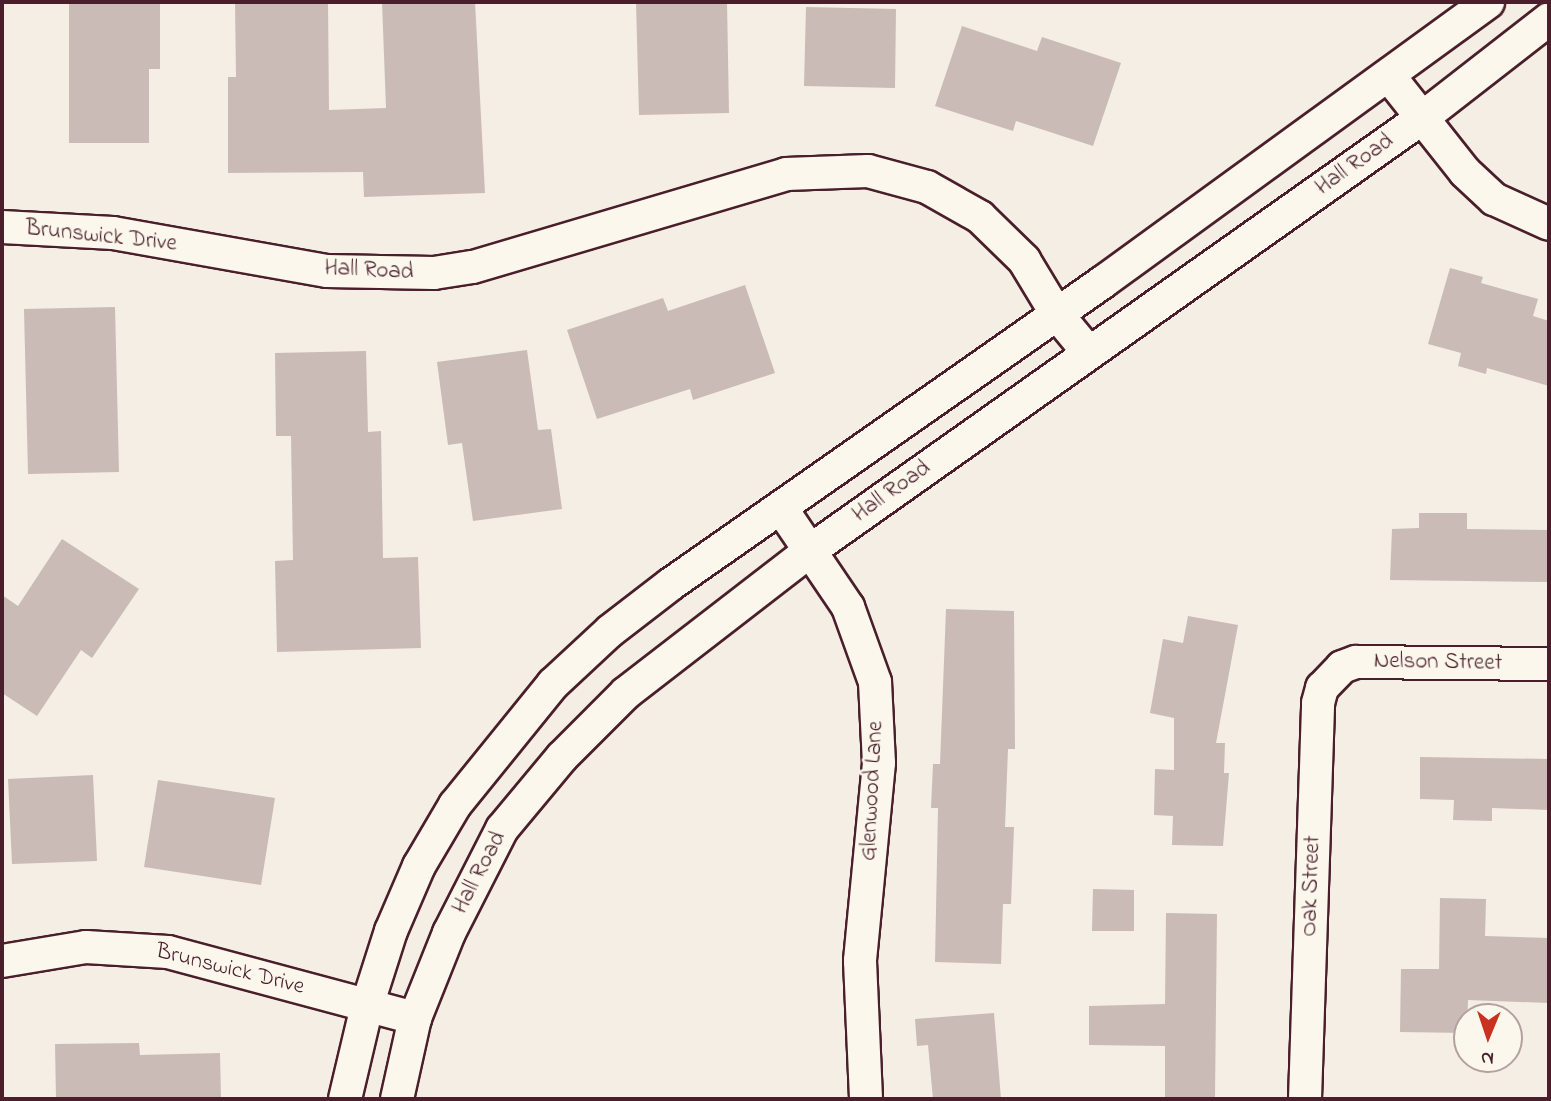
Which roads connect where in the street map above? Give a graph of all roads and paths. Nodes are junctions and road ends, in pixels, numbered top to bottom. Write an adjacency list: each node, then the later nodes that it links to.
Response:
1 (1488, 2): 3 (street)
2 (1549, 19): 4 (street, Hall Road)
3 (1389, 76): 4 (street); 8 (street)
4 (1422, 118): 5 (street); 9 (street, Hall Road)
5 (1549, 224)
6 (2, 227): 7 (street, Brunswick Drive)
7 (200, 248): 8 (street, Hall Road)
8 (1056, 313): 9 (street, Hall Road); 10 (street)
9 (1089, 353): 11 (street, Hall Road)
10 (781, 508): 11 (street, Glenwood Lane); 15 (street)
11 (811, 550): 16 (street, Hall Road); 19 (street, Glenwood Lane)
12 (1549, 664): 13 (street, Nelson Street)
13 (1330, 676): 20 (street, Oak Street)
14 (2, 961): 15 (street, Brunswick Drive)
15 (367, 1006): 16 (street, Brunswick Drive); 17 (street)
16 (415, 1018): 18 (street, Hall Road)
17 (345, 1099)
18 (397, 1099)
19 (866, 1099)
20 (1305, 1099)

